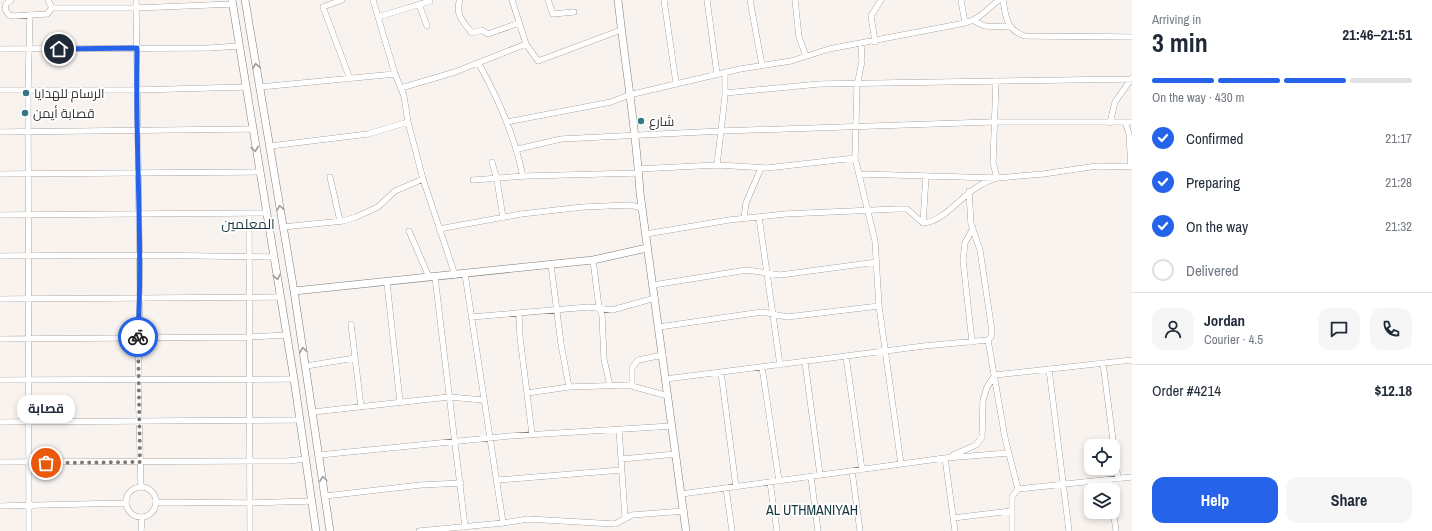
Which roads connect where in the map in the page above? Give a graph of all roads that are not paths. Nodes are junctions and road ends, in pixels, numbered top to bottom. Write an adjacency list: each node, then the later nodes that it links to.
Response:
1 (11, 0): 24 (street)
2 (48, 0): 22 (street)
3 (136, 0): 23 (street)
4 (245, 0): 31 (street)
5 (342, 0): 50 (street)
6 (373, 0): 27 (street)
7 (460, 0): 29 (street)
8 (512, 0): 29 (street)
9 (548, 0): 25 (street)
10 (618, 0): 35 (street)
11 (664, 0): 53 (street)
12 (706, 0): 49 (street)
13 (750, 0): 46 (street)
14 (795, 0): 44 (street)
15 (961, 0): 30 (street)
16 (999, 0): 28 (street)
17 (1003, 0): 34 (street)
18 (430, 1): 21 (street)
19 (879, 1): 37 (street)
20 (232, 2): 23 (street); 32 (street)
21 (419, 4): 27 (street); 33 (street)
22 (52, 8): 23 (street); 26 (street)
23 (136, 8): 41 (street)
24 (2, 9): 26 (street)
25 (574, 12)
26 (30, 15): 43 (street)
27 (378, 17): 48 (street)
28 (974, 21): 30 (street); 34 (street)
29 (519, 23): 38 (street)
30 (965, 23): 37 (street)
31 (249, 24): 32 (street); 56 (street, one-way to 31)
32 (236, 26): 40 (street)
33 (427, 26)
34 (1009, 27): 36 (street)
35 (621, 30): 38 (street); 62 (street)
36 (1132, 37)
37 (875, 42): 39 (street)
38 (526, 44): 45 (street)
39 (861, 44): 44 (street); 54 (street)
40 (240, 46): 41 (street); 55 (street)
41 (137, 48): 43 (street); 60 (street)
42 (0, 49): 43 (street)
43 (28, 50): 59 (street)
44 (806, 56): 46 (street)
45 (479, 64): 57 (street); 64 (street)
46 (762, 65): 47 (street)
47 (725, 72): 49 (street); 61 (street)
48 (395, 74): 50 (street); 57 (street)
49 (717, 74): 53 (street)
50 (350, 79): 56 (street)
51 (1132, 79): 52 (street); 68 (street)
52 (996, 82): 54 (street); 65 (street)
53 (676, 83): 62 (street)
54 (858, 83): 61 (street); 69 (street)
55 (246, 87): 60 (street); 70 (street)
56 (260, 87): 76 (street)
57 (401, 88): 63 (street)
58 (0, 90): 59 (street)
59 (28, 90): 60 (street); 74 (street)
60 (136, 90): 71 (street)
61 (725, 93): 72 (street)
62 (629, 95): 64 (street); 75 (street)
63 (408, 122): 76 (street); 93 (street)
64 (507, 122): 77 (street)
65 (995, 122): 68 (street); 69 (street); 92 (street)
66 (1125, 122): 67 (street); 68 (street); 81 (street)
67 (1132, 122)
68 (1110, 123)
69 (856, 126): 72 (street); 78 (street)
70 (252, 129): 71 (street); 84 (street, one-way to 84)
71 (137, 130): 74 (street); 87 (street)
72 (721, 131): 75 (street); 80 (street)
73 (0, 132): 74 (street)
74 (28, 132): 86 (street)
75 (636, 137): 77 (street); 83 (street)
76 (270, 146): 109 (street, one-way to 76)
77 (518, 149): 91 (street)
78 (855, 158): 82 (street); 88 (street)
79 (492, 162): 95 (street)
80 (718, 165): 82 (street); 83 (street)
81 (1131, 167): 92 (street)
82 (761, 168): 106 (street)
83 (639, 171): 91 (street); 97 (street)
84 (259, 172): 87 (street); 99 (street)
85 (0, 174): 86 (street)
86 (29, 174): 87 (street); 102 (street)
87 (138, 174): 103 (street)
88 (860, 174): 89 (street); 98 (street)
89 (926, 176): 92 (street); 108 (street)
90 (330, 177): 107 (street)
91 (523, 177): 95 (street)
92 (996, 178): 96 (street)
93 (423, 179): 107 (street); 111 (street)
94 (473, 180): 95 (street)
95 (497, 180): 105 (street)
96 (969, 191): 108 (street); 110 (street)
97 (642, 208): 105 (street); 113 (street)
98 (867, 211): 104 (street); 108 (street); 121 (street)
99 (266, 213): 100 (street); 119 (street)
100 (249, 214): 103 (street); 117 (street)
101 (0, 215): 102 (street)
102 (28, 215): 103 (street); 118 (street)
103 (138, 215): 115 (street)
104 (759, 217): 106 (street); 123 (street)
105 (502, 218): 111 (street)
106 (744, 218): 113 (street)
107 (340, 221): 109 (street)
108 (923, 223)
109 (283, 227): 129 (street)
110 (973, 228): 149 (street); 150 (street)
111 (439, 229): 125 (street)
112 (409, 231): 126 (street)
113 (646, 234): 114 (street)
114 (648, 248): 120 (street); 128 (street)
115 (139, 255): 117 (street); 118 (street); 130 (street)
116 (0, 256): 118 (street)
117 (248, 256): 119 (street); 131 (street)
118 (29, 257): 133 (street)
119 (274, 257): 132 (street, one-way to 132)
120 (593, 260): 122 (street); 137 (street)
121 (877, 262): 123 (street); 136 (street)
122 (551, 265): 124 (street); 138 (street)
123 (767, 273): 128 (street); 140 (street)
124 (465, 274): 125 (street); 141 (street)
125 (454, 275): 126 (street)
126 (432, 277): 127 (street); 177 (street)
127 (387, 283): 129 (street); 179 (street)
128 (653, 285): 134 (street)
129 (294, 291): 159 (street, one-way to 129)
130 (140, 297): 131 (street); 133 (street); 146 (street)
131 (249, 297): 132 (street); 145 (street)
132 (281, 297): 144 (street)
133 (30, 298): 135 (street); 148 (street)
134 (655, 298): 137 (street); 143 (street)
135 (0, 299)
136 (879, 306): 140 (street); 151 (street)
137 (599, 307): 138 (street); 171 (street)
138 (558, 310): 139 (street); 172 (street)
139 (519, 313): 141 (street); 175 (street)
140 (772, 314): 143 (street); 158 (street)
141 (471, 317): 178 (street)
142 (351, 324): 154 (street)
143 (659, 327): 152 (street)
144 (287, 335): 145 (street); 165 (street)
145 (248, 337): 146 (street); 169 (street)
146 (138, 338): 148 (street); 164 (street)
147 (0, 339): 148 (street)
148 (30, 339): 168 (street)
149 (988, 340): 150 (street); 163 (street)
150 (972, 342): 151 (street)
151 (887, 352): 153 (street); 202 (street)
152 (663, 355): 166 (street); 170 (street)
153 (846, 356): 156 (street); 204 (street)
154 (355, 358): 159 (street); 180 (street)
155 (1132, 360): 157 (street)
156 (805, 362): 158 (street); 206 (street)
157 (1103, 363): 161 (street); 209 (street)
158 (780, 365): 160 (street)
159 (306, 366): 173 (street)
160 (762, 367): 162 (street); 212 (street)
161 (1050, 369): 163 (street); 216 (street)
162 (721, 372): 166 (street); 218 (street)
163 (995, 375): 192 (street); 196 (street)
164 (138, 379): 168 (street); 169 (street); 182 (street)
165 (294, 379): 169 (street); 174 (street)
166 (666, 379): 176 (street)
167 (0, 380): 168 (street)
168 (30, 380): 185 (street)
169 (248, 380): 186 (street)
170 (632, 385): 171 (street); 176 (street)
171 (610, 386): 172 (street)
172 (570, 387): 175 (street)
173 (309, 391): 174 (street); 181 (street)
174 (296, 392): 183 (street)
175 (527, 393): 189 (street)
176 (668, 396): 187 (street)
177 (448, 397): 178 (street); 179 (street); 191 (street)
178 (484, 400): 190 (street)
179 (400, 402): 180 (street)
180 (361, 407): 181 (street)
181 (313, 412): 194 (street)
182 (140, 420): 185 (street); 186 (street); 199 (street)
183 (300, 420): 186 (street); 197 (street)
184 (0, 422): 185 (street)
185 (30, 422): 201 (street)
186 (249, 422): 200 (street)
187 (672, 426): 188 (street); 193 (street)
188 (619, 430): 189 (street); 195 (street)
189 (532, 434): 190 (street)
190 (490, 438): 191 (street); 210 (street)
191 (454, 440): 194 (street); 214 (street)
192 (1009, 453): 196 (street); 220 (street)
193 (676, 454): 195 (street); 221 (street)
194 (319, 455): 222 (street, one-way to 194)
195 (621, 458): 203 (street)
196 (945, 458): 202 (street); 233 (street)
197 (306, 460): 200 (street); 223 (street)
198 (0, 462): 201 (street)
199 (140, 462): 200 (street); 201 (street); 217 (street)
200 (249, 462): 226 (street)
201 (30, 463): 227 (street)
202 (901, 464): 204 (street)
203 (621, 470): 210 (street); 231 (street)
204 (862, 470): 205 (street)
205 (852, 471): 206 (street); 247 (street)
206 (820, 475): 207 (street)
207 (811, 477): 212 (street); 246 (street)
208 (1132, 477): 209 (street)
209 (1118, 478): 211 (street)
210 (498, 480): 235 (street)
211 (1109, 480): 215 (street); 216 (street)
212 (779, 481): 213 (street)
213 (770, 482): 218 (street); 245 (street)
214 (461, 483): 222 (street); 236 (street)
215 (1109, 483)
216 (1063, 485): 220 (street); 250 (street)
217 (141, 487): 224 (street); 225 (street)
218 (736, 487): 219 (street)
219 (726, 488): 221 (street); 244 (street)
220 (1018, 489): 230 (street)
221 (681, 494): 229 (street)
222 (325, 496): 241 (street)
223 (312, 501): 226 (street); 240 (street)
224 (126, 502): 227 (street); 232 (street)
225 (157, 502): 226 (street); 232 (street)
226 (250, 503): 239 (street)
227 (30, 505): 228 (street); 237 (street)
228 (0, 506)
229 (684, 511): 231 (street); 243 (street)
230 (1012, 511): 233 (street); 249 (street)
231 (626, 517): 235 (street)
232 (142, 518): 238 (street)
233 (953, 518): 248 (street)
234 (1114, 519): 251 (street)
235 (503, 523): 236 (street)
236 (465, 527): 242 (street)
237 (29, 531)
238 (141, 531)
239 (250, 531)
240 (316, 531)
241 (330, 531)
242 (419, 531)
243 (686, 531)
244 (732, 531)
245 (777, 531)
246 (818, 531)
247 (860, 531)
248 (954, 531)
249 (1012, 531)
250 (1069, 531)
251 (1116, 531)

